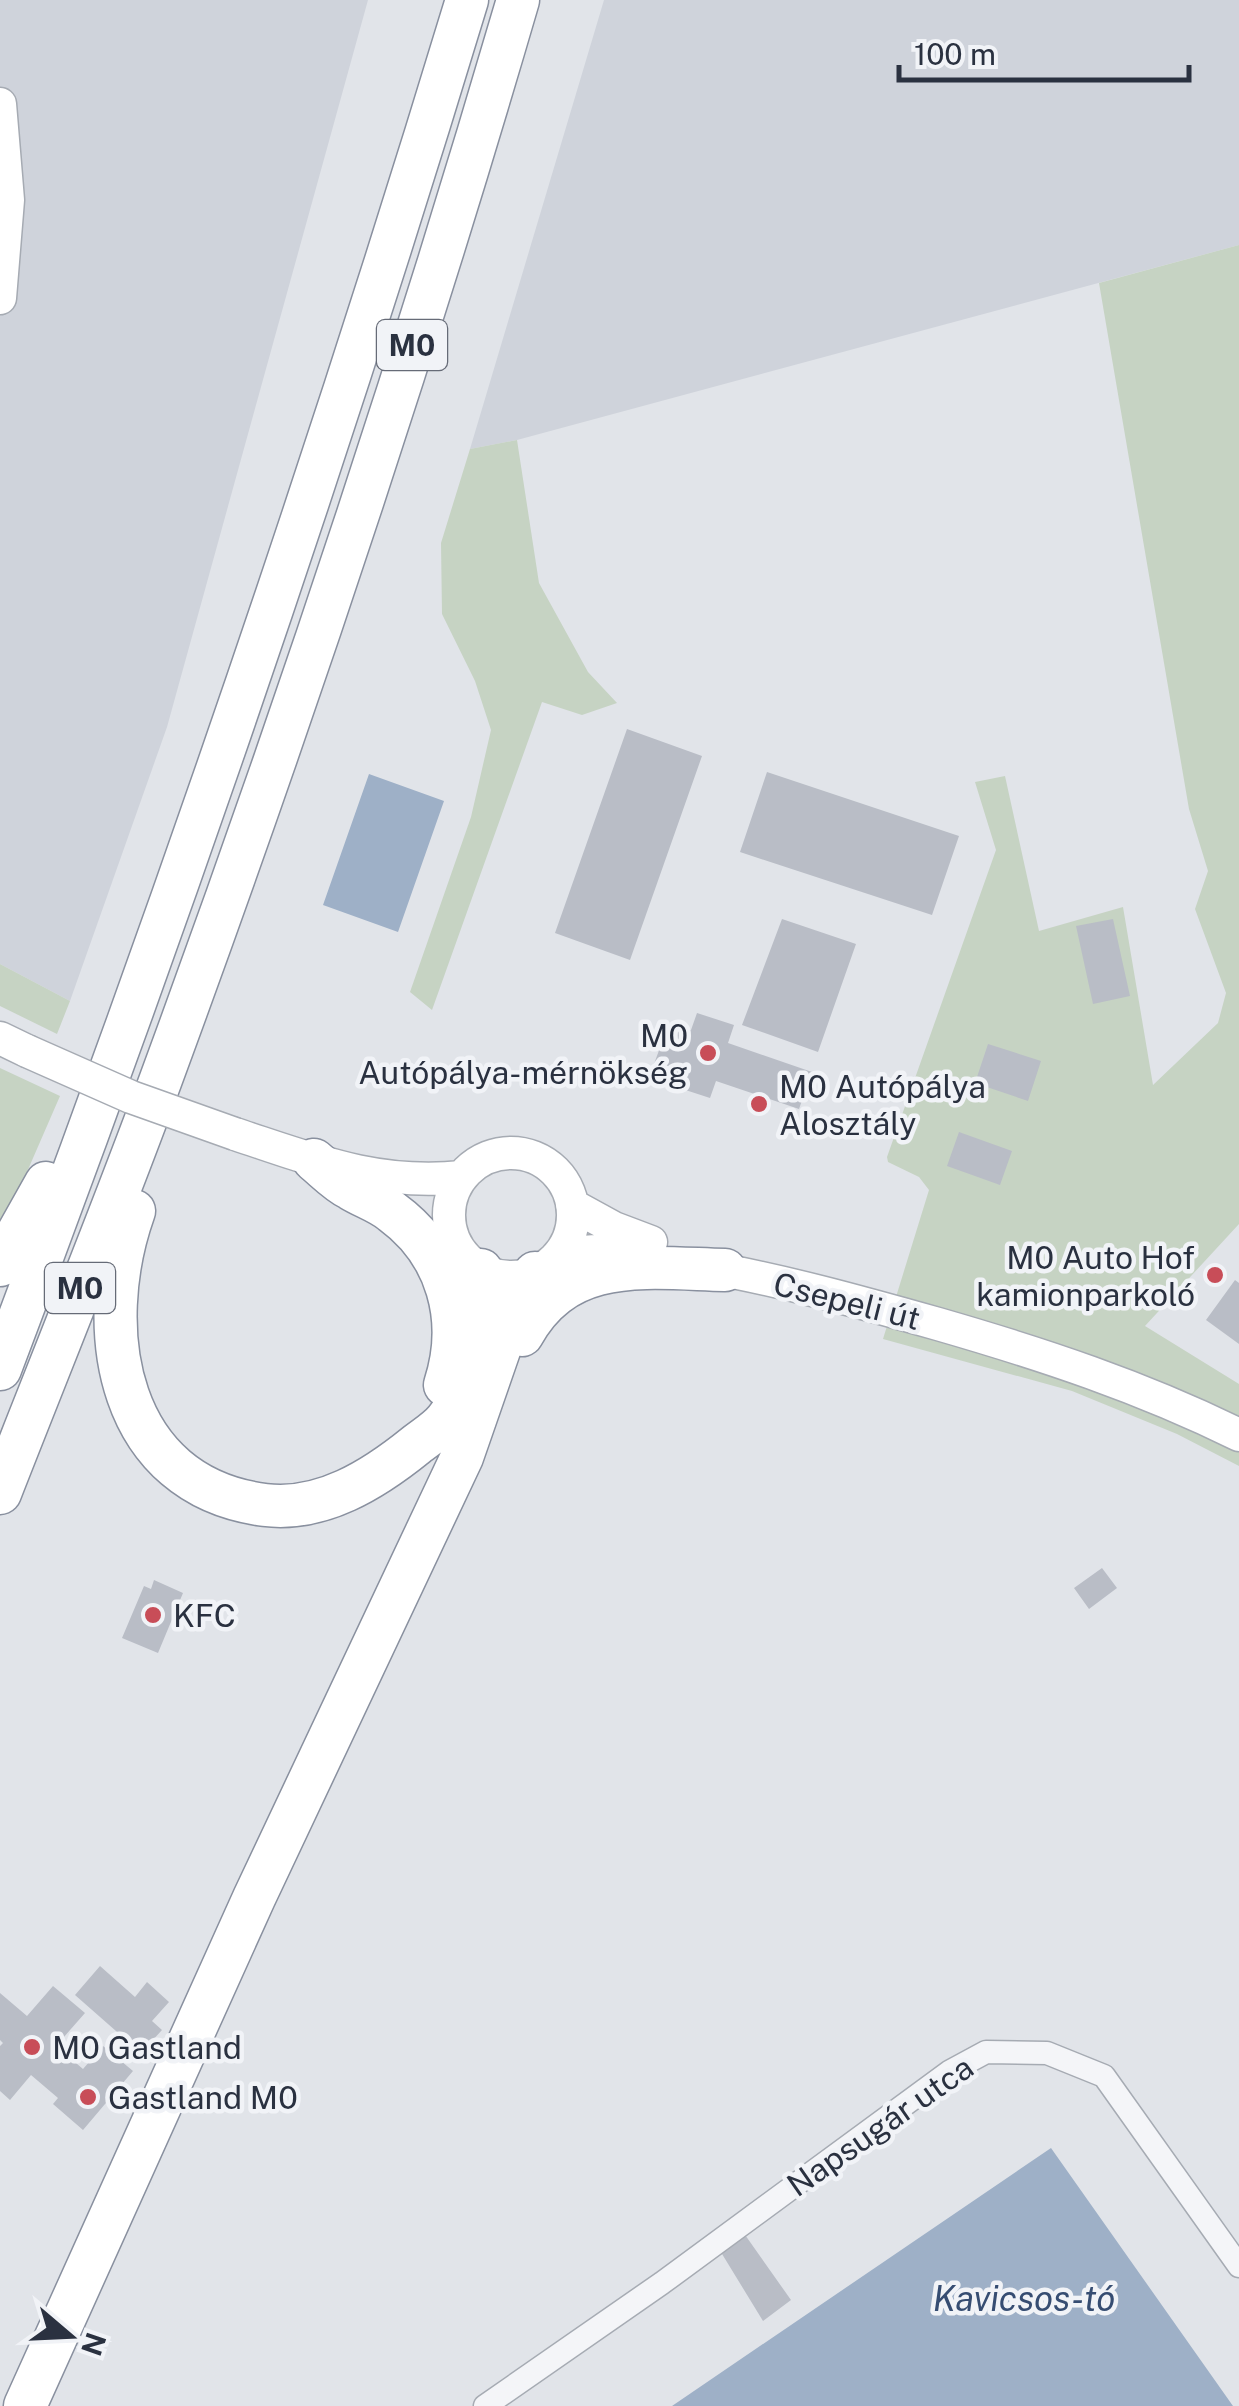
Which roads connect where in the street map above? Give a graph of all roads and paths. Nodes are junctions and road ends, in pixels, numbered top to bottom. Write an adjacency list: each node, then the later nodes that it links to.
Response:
1 (467, 0): 5 (highway, M0)
2 (518, 0): 7 (highway, M0)
3 (0, 104): 4 (street)
4 (0, 298)
5 (133, 1013): 13 (highway); 16 (highway, M0)
6 (14, 1045): 8 (street, bridge)
7 (160, 1082): 19 (highway); 20 (highway, M0)
8 (314, 1160): 9 (street); 11 (street); 19 (highway)
9 (462, 1177): 10 (street); 11 (street)
10 (572, 1206): 12 (street); 15 (street, Csepeli út)
11 (450, 1229): 14 (street)
12 (547, 1263): 14 (street); 15 (street, Csepeli út); 17 (highway)
13 (0, 1265)
14 (481, 1270): 19 (highway)
15 (725, 1270): 17 (highway); 18 (street, Csepeli út)
16 (0, 1368)
17 (480, 1410): 22 (highway)
18 (1239, 1435)
19 (412, 1448)
20 (0, 1494)
21 (1239, 2266): 23 (street, Napsugár utca)
22 (25, 2406)
23 (485, 2406)

